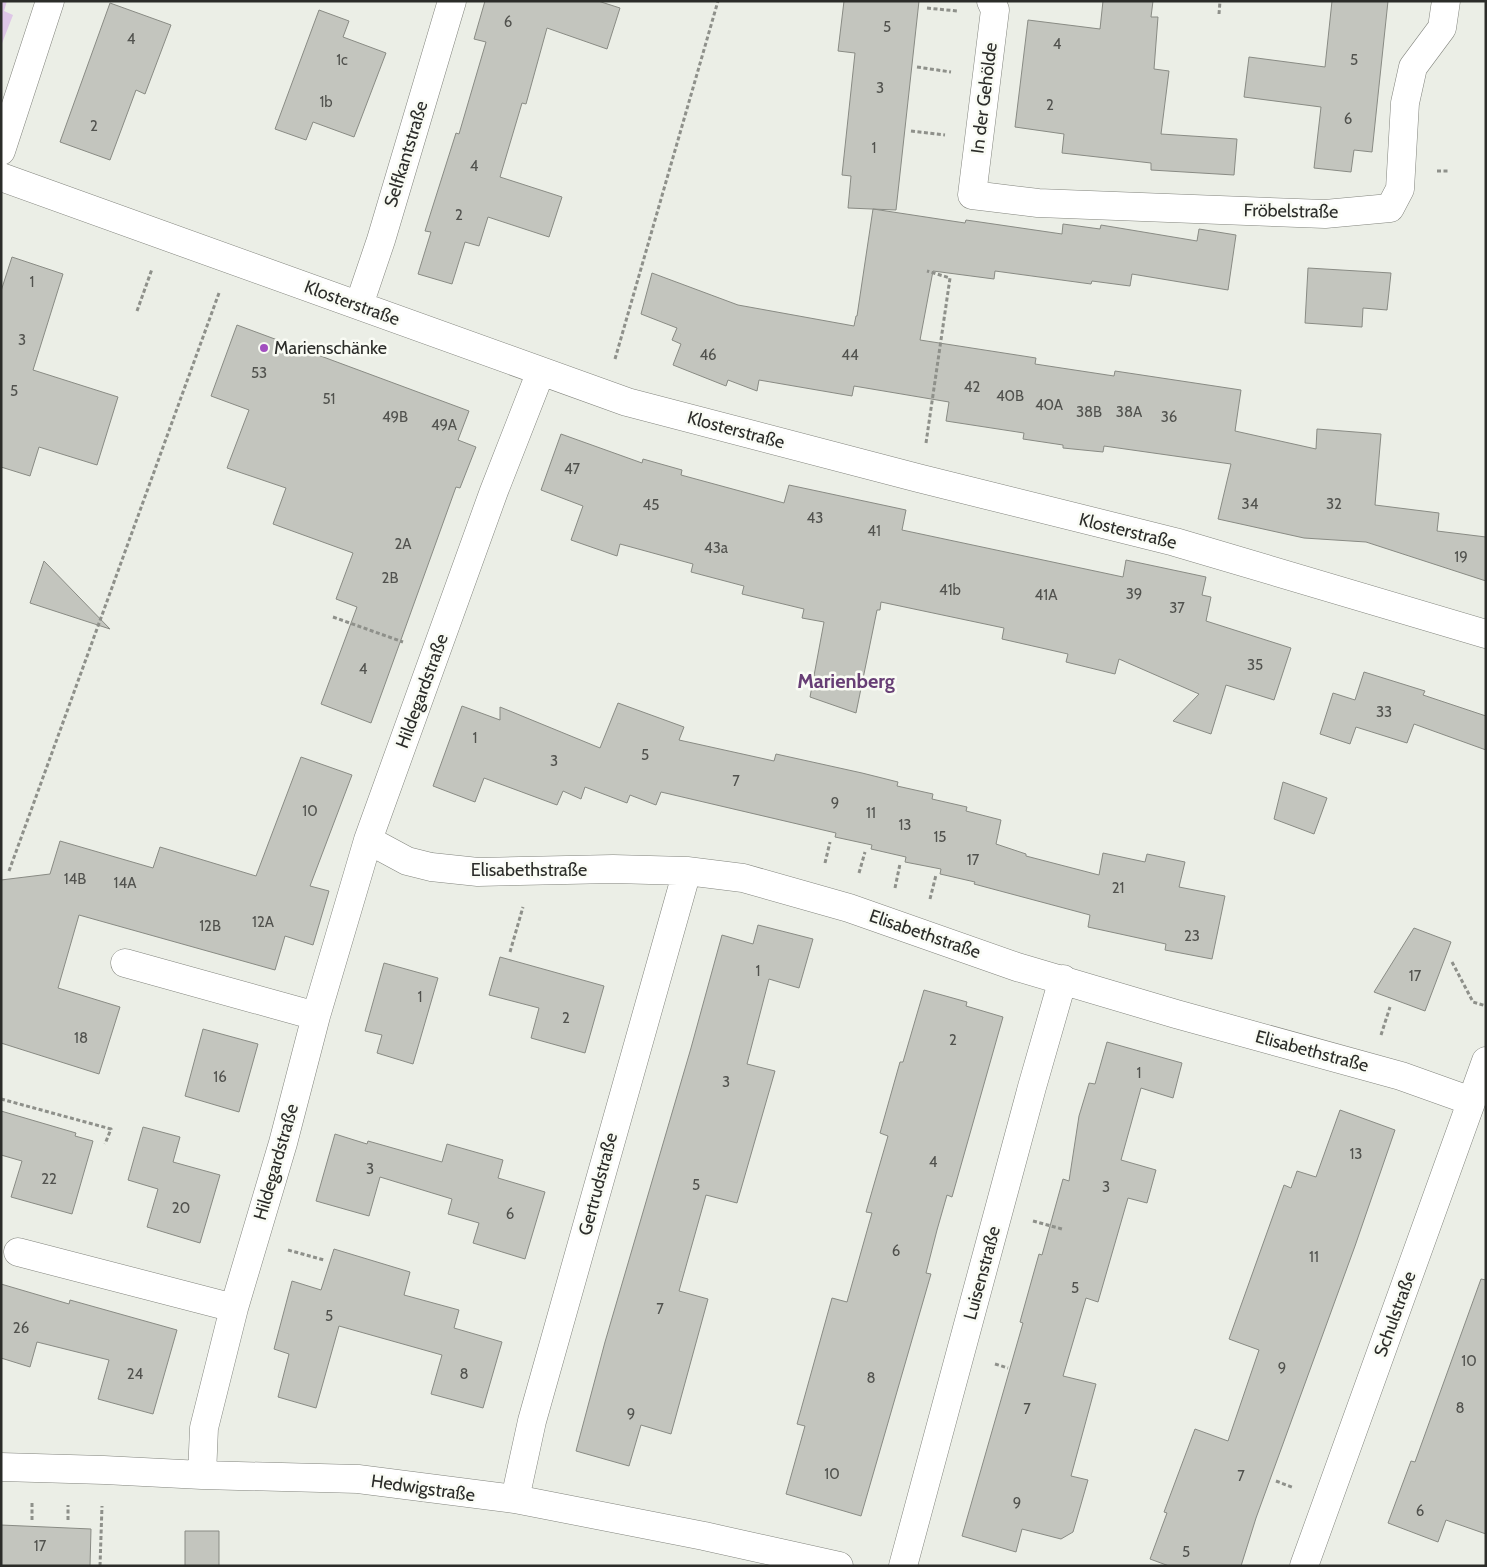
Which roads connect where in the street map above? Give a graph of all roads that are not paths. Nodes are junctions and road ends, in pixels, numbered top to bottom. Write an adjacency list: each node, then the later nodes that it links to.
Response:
1 (50, 1): 5 (street)
2 (452, 1): 8 (street, Selfkantstraße)
3 (991, 1): 7 (street, In der Gehölde)
4 (1446, 1): 7 (street, Fröbelstraße)
5 (1, 151)
6 (1, 177): 8 (street, Klosterstraße)
7 (972, 195)
8 (359, 306): 9 (street, Klosterstraße)
9 (541, 371): 10 (street, Klosterstraße); 11 (street, Hildegardstraße)
10 (1486, 634)
11 (368, 840): 12 (street, Elisabethstraße); 15 (street, Hildegardstraße)
12 (687, 871): 14 (street, Elisabethstraße); 22 (street, Gertrudstraße)
13 (125, 963): 15 (street)
14 (1063, 979): 17 (street, Elisabethstraße); 24 (street, Luisenstraße)
15 (316, 1016): 19 (street, Hildegardstraße)
16 (1486, 1061): 17 (street, Schulstraße)
17 (1471, 1101): 25 (street, Schulstraße)
18 (18, 1252): 19 (street)
19 (234, 1308): 21 (street, Hildegardstraße)
20 (1, 1467): 21 (street, Hedwigstraße)
21 (202, 1475): 22 (street, Hedwigstraße)
22 (515, 1500): 23 (street, Hedwigstraße)
23 (839, 1566)
24 (902, 1566)
25 (1304, 1566)

